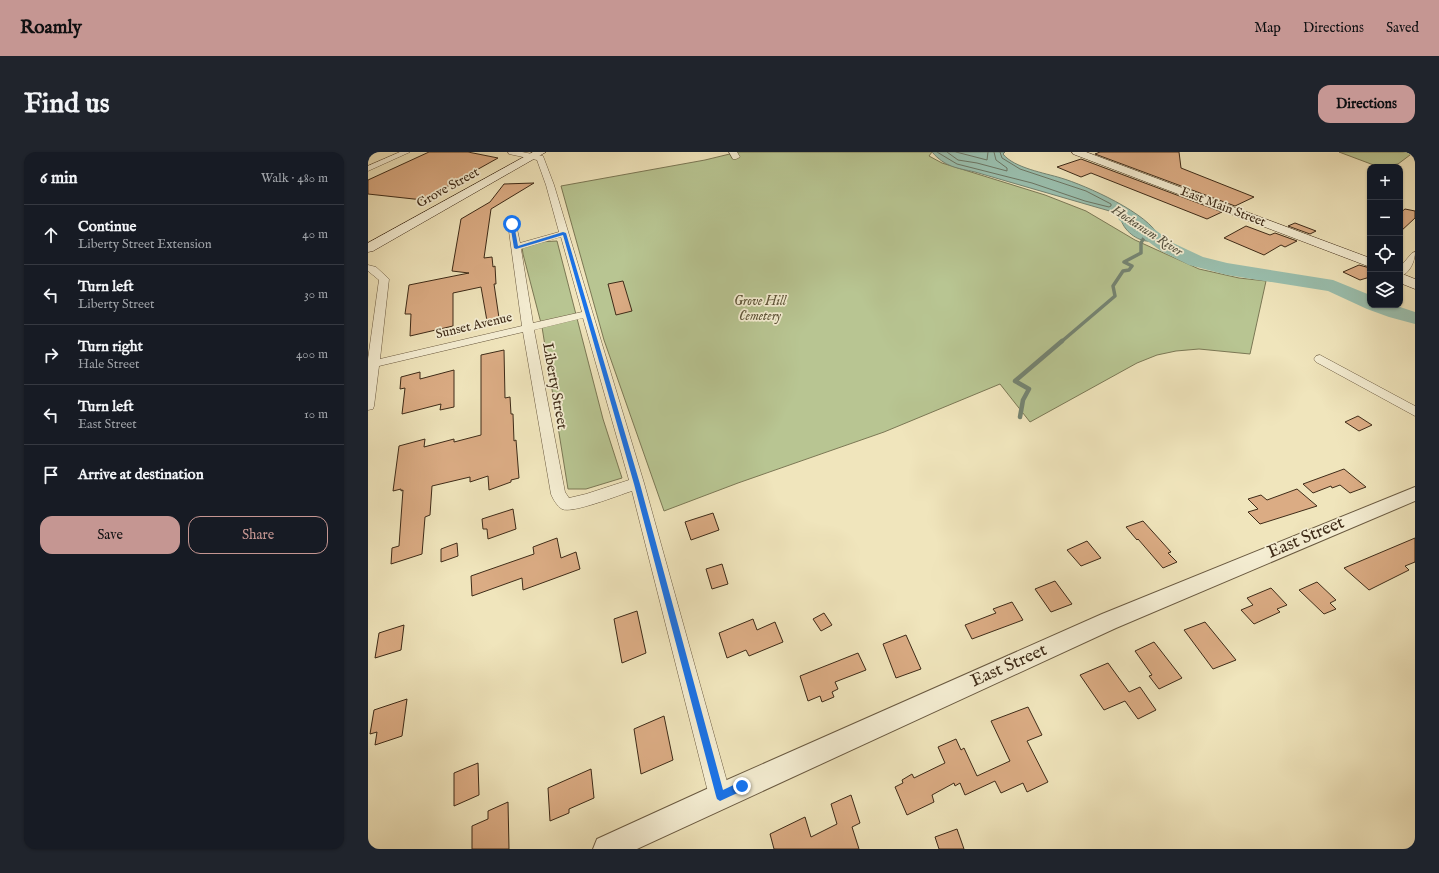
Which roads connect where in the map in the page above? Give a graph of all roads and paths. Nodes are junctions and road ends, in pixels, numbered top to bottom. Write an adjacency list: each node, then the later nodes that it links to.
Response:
1 (406, 152): 5 (street)
2 (512, 152): 4 (street)
3 (1077, 152): 11 (main road, East Main Street)
4 (537, 154): 7 (street); 8 (main road, Grove Street)
5 (368, 169)
6 (512, 224): 9 (street, Liberty Street)
7 (564, 233): 9 (street); 16 (street)
8 (368, 248)
9 (516, 248): 17 (street, Liberty Street)
10 (1415, 255): 13 (street)
11 (1367, 262)
12 (368, 268): 19 (street)
13 (1401, 272)
14 (1403, 279): 15 (main road)
15 (1415, 285)
16 (587, 314): 17 (street, Sunset Avenue); 22 (street)
17 (528, 327): 19 (street, Sunset Avenue); 22 (street, Liberty Street)
18 (1320, 359): 21 (street)
19 (370, 364): 20 (street)
20 (368, 406)
21 (1415, 412)
22 (637, 484): 24 (street)
23 (1415, 494): 24 (street, East Street)
24 (720, 796): 25 (street, East Street)
25 (607, 849)

